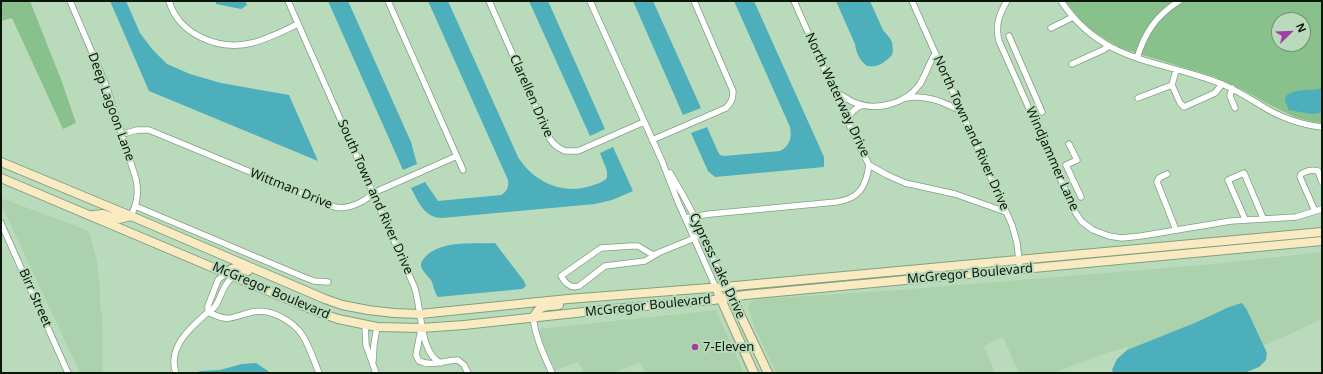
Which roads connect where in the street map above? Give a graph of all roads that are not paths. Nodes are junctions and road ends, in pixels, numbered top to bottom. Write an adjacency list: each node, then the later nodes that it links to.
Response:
1 (70, 1): 37 (street, Deep Lagoon Lane)
2 (169, 1): 14 (street)
3 (288, 1): 14 (street, South Town and River Drive)
4 (388, 1): 40 (street)
5 (489, 1): 35 (street, Clarellen Drive)
6 (590, 1): 35 (street, Cypress Lake Drive)
7 (694, 1): 38 (street)
8 (794, 1): 25 (street, North Waterway Drive)
9 (912, 1): 18 (street, North Town and River Drive)
10 (1006, 1): 27 (street, Windjammer Lane)
11 (1061, 1): 13 (street)
12 (1179, 1): 19 (street)
13 (1073, 17): 15 (street); 17 (street)
14 (298, 24): 50 (street, South Town and River Drive)
15 (1052, 28)
16 (1009, 36): 26 (street)
17 (1109, 46): 19 (street); 20 (street)
18 (935, 54): 28 (street); 32 (street, North Town and River Drive)
19 (1136, 58): 21 (street)
20 (1072, 64)
21 (1176, 70): 22 (street); 23 (street)
22 (1222, 84): 23 (street); 24 (street)
23 (1172, 85): 29 (street)
24 (1232, 88): 31 (street); 36 (street)
25 (834, 90): 30 (street); 34 (street, North Waterway Drive)
26 (1032, 91): 27 (street); 33 (street)
27 (1023, 95): 45 (street, Windjammer Lane)
28 (905, 98): 30 (street); 32 (street)
29 (1138, 98)
30 (863, 104): 34 (street)
31 (1236, 108)
32 (961, 111): 55 (street, North Town and River Drive)
33 (1042, 112)
34 (848, 121): 43 (street, North Waterway Drive)
35 (644, 122): 38 (street, Cypress Lake Drive)
36 (1322, 127)
37 (123, 134): 50 (street, Wittman Drive); 52 (street, Deep Lagoon Lane)
38 (652, 140): 41 (street, Cypress Lake Drive)
39 (1069, 144): 44 (street)
40 (457, 156): 46 (street); 50 (street, Wittman Drive)
41 (662, 161): 58 (street, Cypress Lake Drive); 59 (street, Cypress Lake Drive)
42 (1, 162): 57 (main road, McGregor Boulevard)
43 (869, 165): 55 (street, North Waterway Drive); 58 (street)
44 (1066, 165): 45 (street); 51 (street)
45 (1056, 169): 63 (street, Windjammer Lane)
46 (464, 170)
47 (1167, 174): 63 (street)
48 (1, 178): 56 (main road, McGregor Boulevard)
49 (1322, 182): 54 (street)
50 (373, 193): 81 (street, South Town and River Drive)
51 (1081, 197)
52 (136, 206): 57 (street, Deep Lagoon Lane); 74 (street)
53 (1322, 209): 54 (street, Windjammer Lane)
54 (1315, 211): 60 (street, Windjammer Lane)
55 (1006, 212): 69 (street, North Town and River Drive)
56 (90, 215): 57 (main road); 71 (main road, McGregor Boulevard)
57 (131, 216): 73 (main road, McGregor Boulevard)
58 (694, 216): 59 (street); 65 (street, Cypress Lake Drive)
59 (685, 218): 66 (street, Cypress Lake Drive)
60 (1263, 218): 61 (street, Windjammer Lane); 61 (street)
61 (1245, 219): 63 (street, Windjammer Lane)
62 (1, 223): 88 (street, Birr Street)
63 (1176, 230)
64 (1322, 232): 69 (main road, McGregor Boulevard)
65 (702, 235): 66 (street); 75 (street, Cypress Lake Drive)
66 (694, 238): 68 (street); 76 (street, Cypress Lake Drive)
67 (1322, 241): 70 (main road, McGregor Boulevard)
68 (660, 252): 68 (street)
69 (1019, 260): 70 (street, North Town and River Drive); 75 (main road, McGregor Boulevard)
70 (1020, 269): 78 (main road, McGregor Boulevard)
71 (226, 273): 72 (main road, McGregor Boulevard); 73 (main road); 80 (street)
72 (234, 276): 80 (street); 83 (main road, McGregor Boulevard)
73 (272, 276): 81 (main road, McGregor Boulevard)
74 (328, 282)
75 (727, 287): 76 (main road, McGregor Boulevard); 78 (main road, Cypress Lake Drive)
76 (716, 288): 77 (main road, McGregor Boulevard); 79 (main road, Cypress Lake Drive)
77 (596, 297): 81 (main road, McGregor Boulevard); 82 (main road)
78 (732, 297): 79 (main road, McGregor Boulevard); 95 (main road, Cypress Lake Drive)
79 (721, 298): 82 (main road, McGregor Boulevard); 94 (main road, Cypress Lake Drive)
80 (208, 312): 89 (street); 90 (street)
81 (420, 314): 85 (street, South Town and River Drive)
82 (533, 318): 85 (main road, McGregor Boulevard); 93 (street)
83 (365, 324): 84 (main road, McGregor Boulevard); 87 (street)
84 (377, 327): 85 (main road, McGregor Boulevard); 87 (street)
85 (422, 328): 86 (street, South Town and River Drive); 86 (street)
86 (441, 363): 92 (street)
87 (372, 365): 91 (street)
88 (68, 373)
89 (176, 373)
90 (319, 373)
91 (376, 373)
92 (468, 373)
93 (552, 373)
94 (754, 373)
95 (768, 373)

